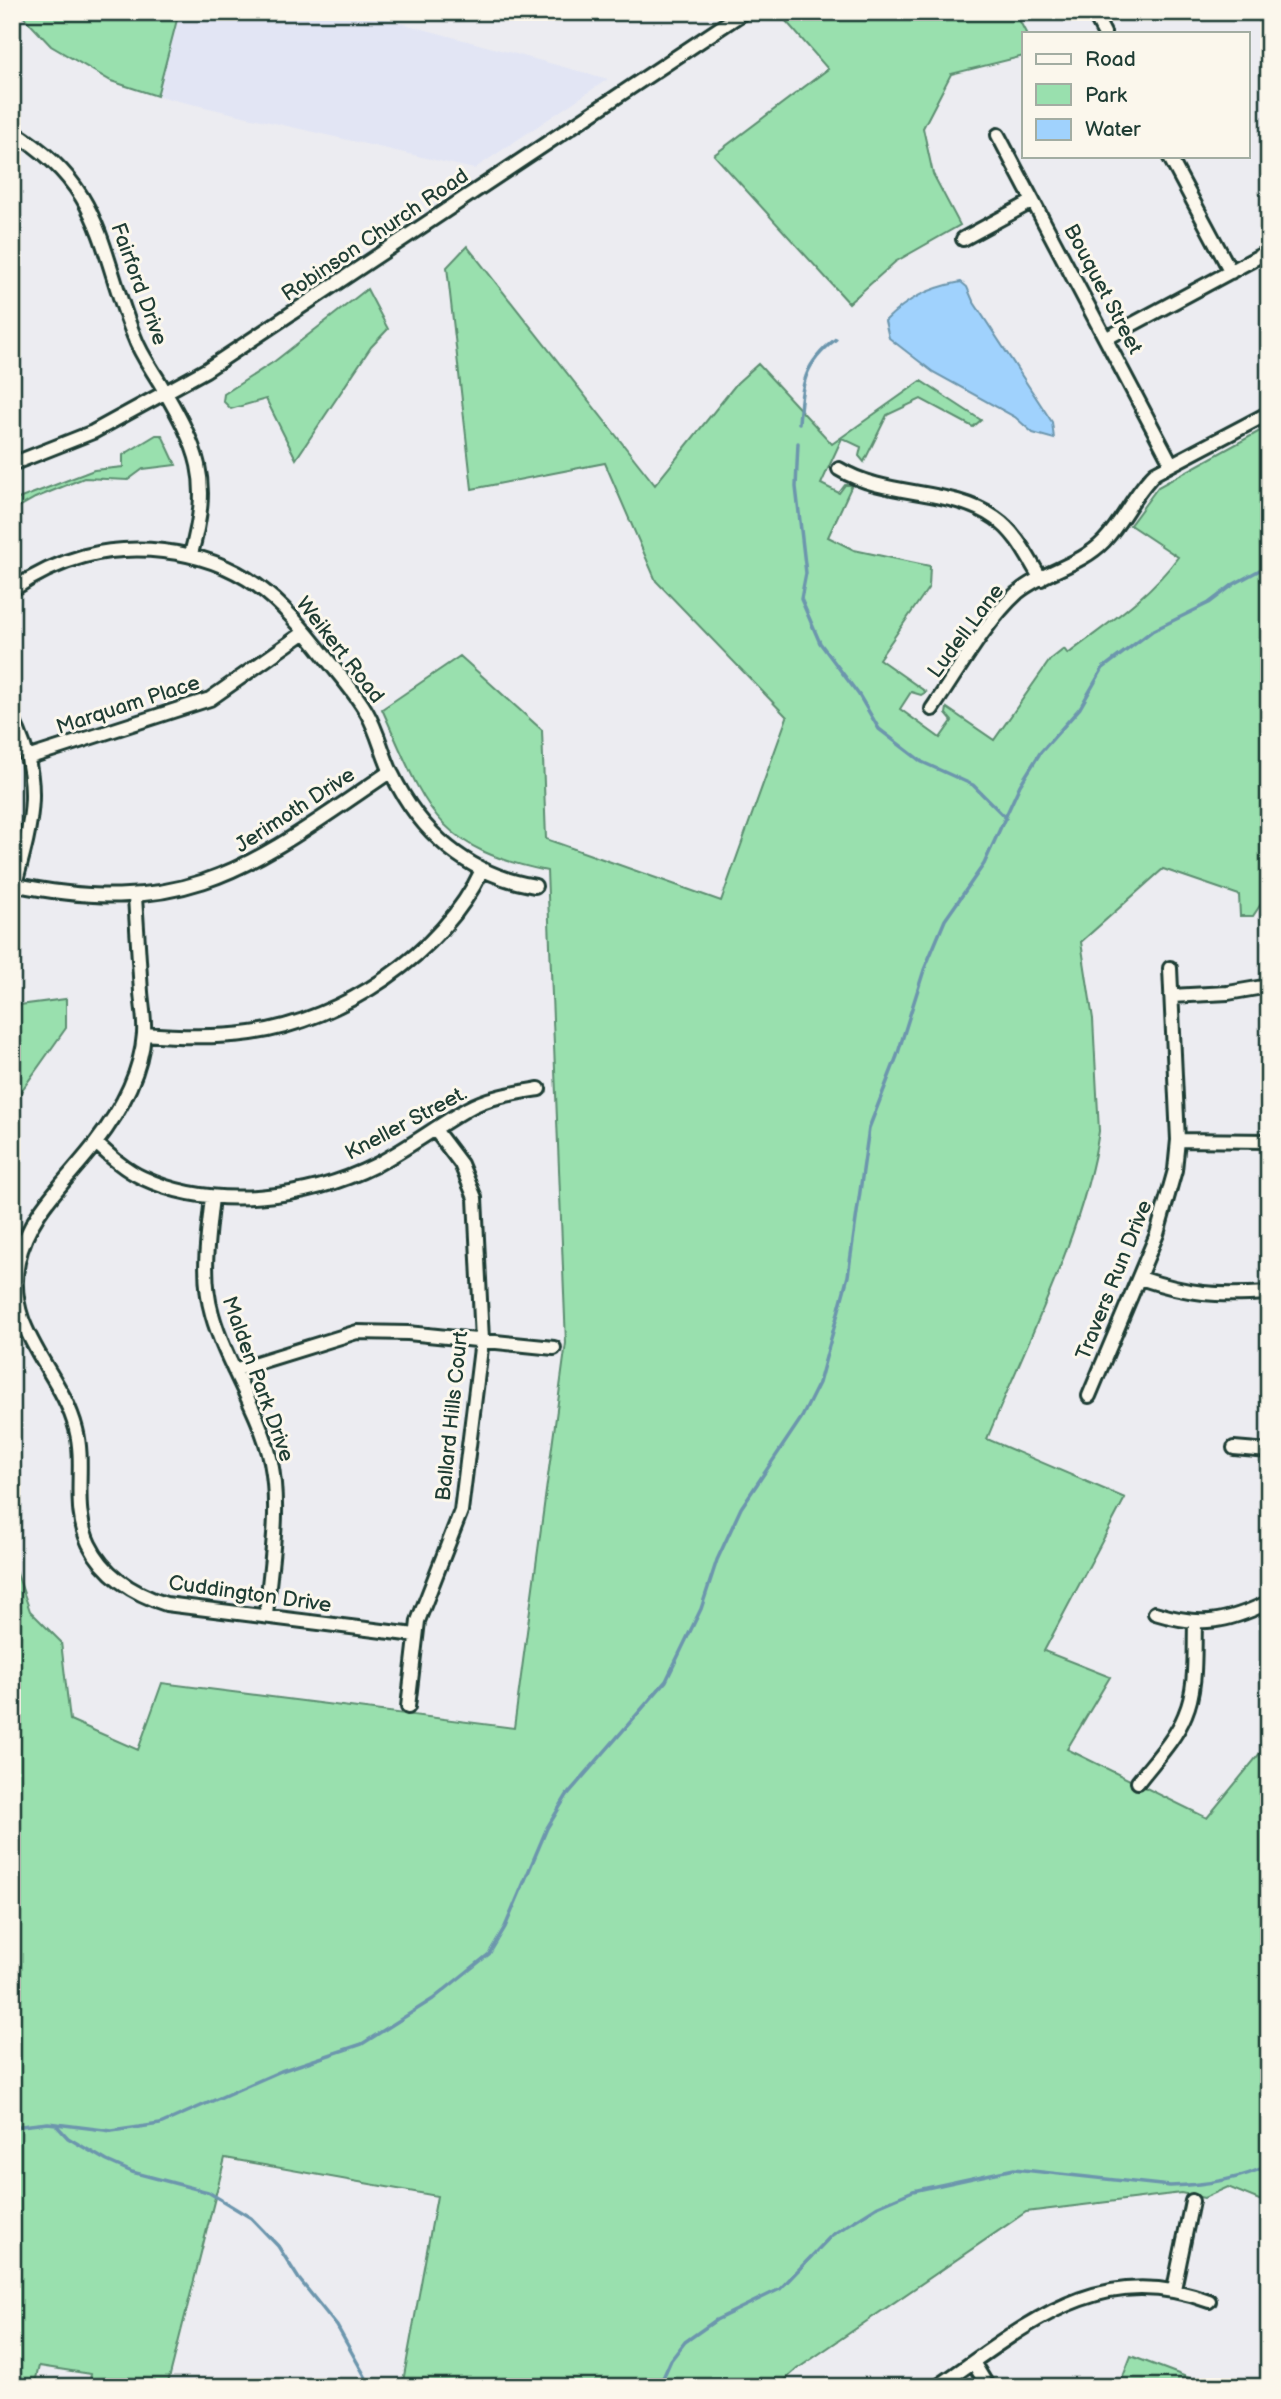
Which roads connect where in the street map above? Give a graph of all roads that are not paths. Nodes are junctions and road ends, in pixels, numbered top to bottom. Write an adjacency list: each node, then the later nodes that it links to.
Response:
1 (744, 12): 12 (street, Robinson Church Road)
2 (1093, 12): 3 (street)
3 (1103, 32)
4 (12, 131): 12 (street, Fairford Drive)
5 (998, 135): 7 (street, Bouquet Street)
6 (1170, 158): 10 (street)
7 (1033, 201): 8 (street); 11 (street, Bouquet Street)
8 (963, 239)
9 (1269, 251): 10 (street)
10 (1231, 272): 11 (street)
11 (1107, 338): 14 (street, Bouquet Street)
12 (166, 394): 15 (street, Robinson Church Road); 17 (street, Fairford Drive)
13 (1269, 413): 14 (street, Ludell Lane)
14 (1171, 463): 18 (street, Ludell Lane)
15 (12, 464)
16 (839, 469): 18 (street)
17 (191, 554): 19 (street, Weikert Road); 20 (street, Weikert Road)
18 (1041, 579): 21 (street, Ludell Lane)
19 (12, 590)
20 (305, 632): 23 (street, Marquam Place); 24 (street, Weikert Road)
21 (932, 709)
22 (12, 718): 23 (street)
23 (27, 758): 26 (street)
24 (391, 771): 25 (street, Weikert Road); 28 (street, Jerimoth Drive)
25 (482, 870): 27 (street, Weikert Road); 32 (street)
26 (13, 884): 28 (street, Jerimoth Drive)
27 (535, 886)
28 (135, 897): 32 (street, Cuddington Drive)
29 (1170, 968): 31 (street, Travers Run Drive)
30 (1269, 986): 31 (street)
31 (1171, 996): 35 (street, Travers Run Drive)
32 (144, 1034): 37 (street, Cuddington Drive)
33 (539, 1089): 34 (street, Kneller Street.)
34 (436, 1131): 38 (street, Kneller Street.); 41 (street, Ballard Hills Court)
35 (1178, 1140): 36 (street); 39 (street, Travers Run Drive)
36 (1269, 1141)
37 (96, 1143): 38 (street, Kneller Street.); 49 (street, Cuddington Drive)
38 (212, 1198): 43 (street, Malden Park Drive)
39 (1140, 1278): 40 (street); 44 (street, Travers Run Drive)
40 (1269, 1293)
41 (482, 1340): 42 (street); 43 (street); 51 (street, Ballard Hills Court)
42 (554, 1348)
43 (234, 1370): 49 (street, Malden Park Drive)
44 (1089, 1396)
45 (1234, 1448): 46 (street)
46 (1269, 1451)
47 (1269, 1602): 50 (street)
48 (1155, 1613): 50 (street)
49 (266, 1616): 51 (street, Cuddington Drive)
50 (1195, 1624): 53 (street)
51 (415, 1635): 52 (street, Ballard Hills Court)
52 (408, 1707)
53 (1138, 1782)
54 (1192, 2201): 55 (street)
55 (1174, 2289): 56 (street); 57 (street)
56 (1209, 2301)
57 (973, 2362): 58 (street); 59 (street)
58 (937, 2387)
59 (988, 2387)

